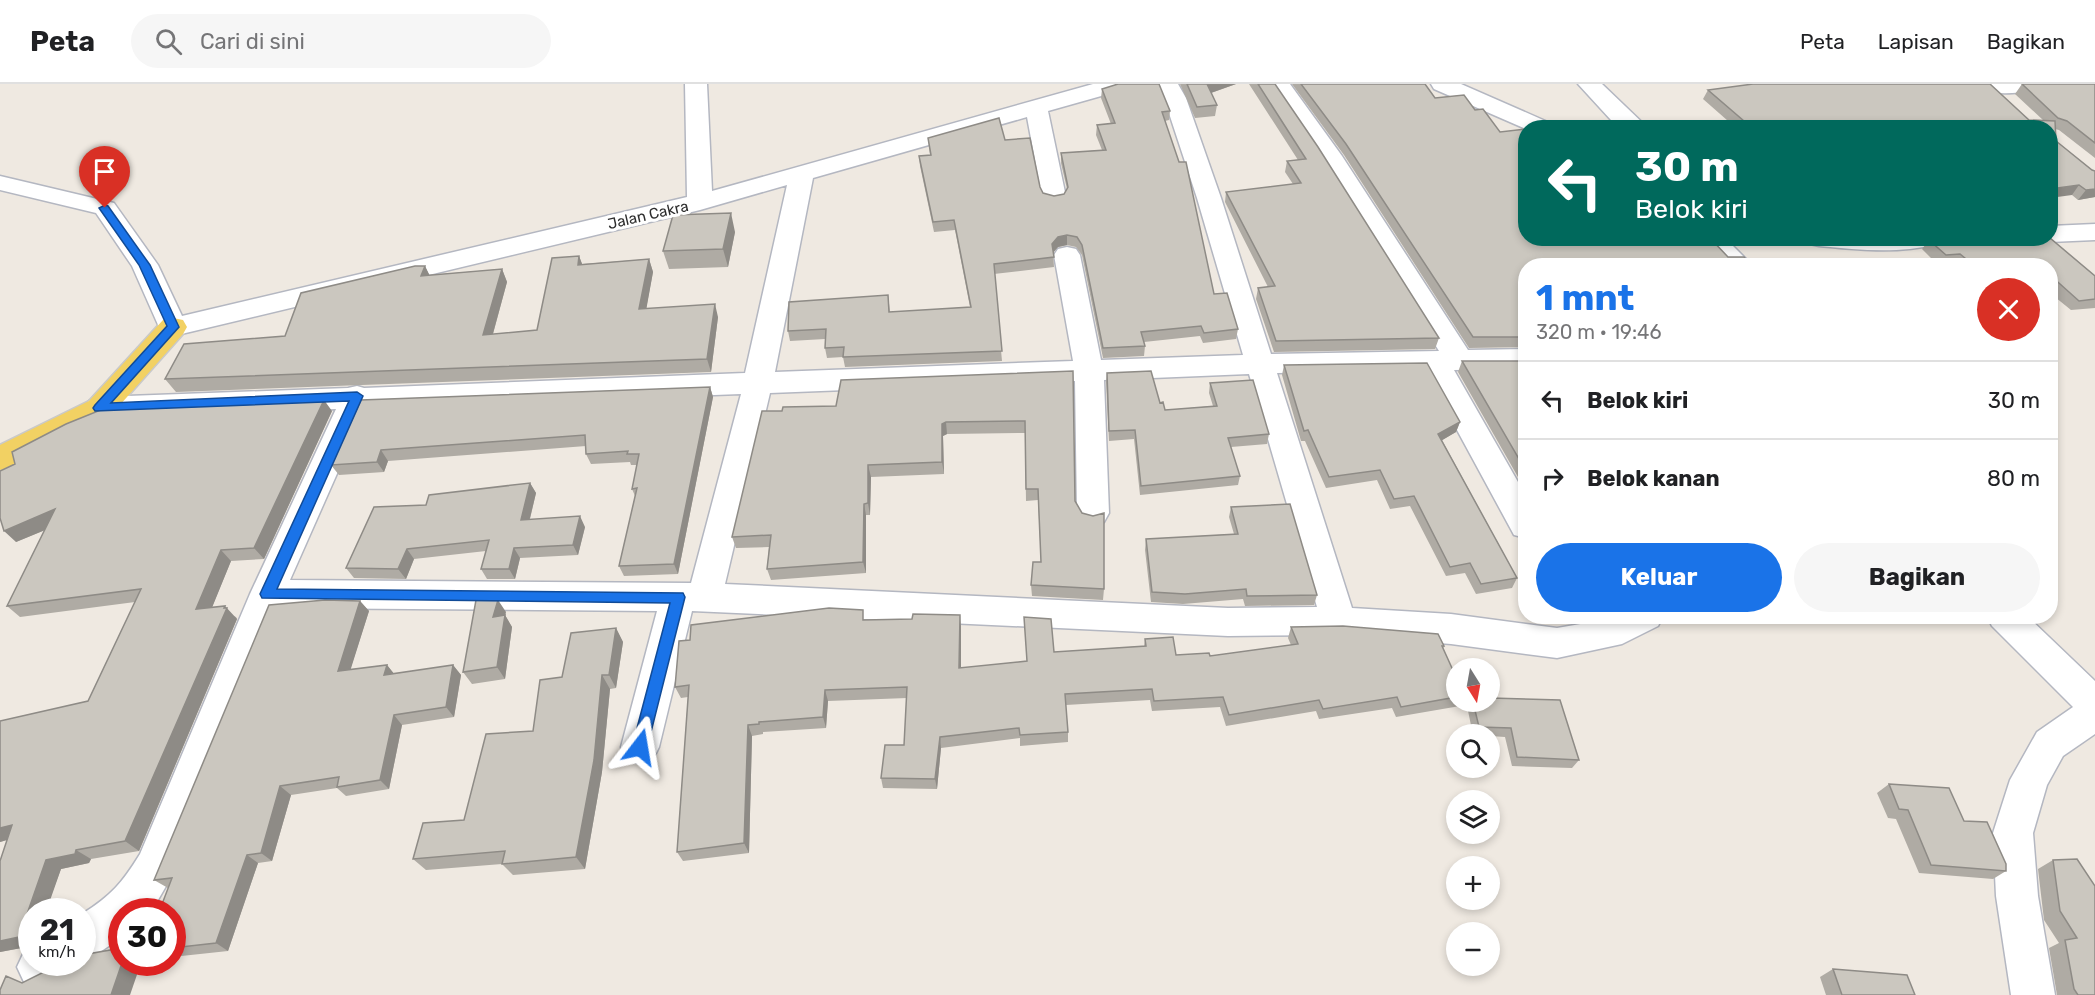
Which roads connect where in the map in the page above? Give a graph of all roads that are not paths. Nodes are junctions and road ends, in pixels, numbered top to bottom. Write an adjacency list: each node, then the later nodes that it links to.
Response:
1 (696, 84): 16 (street)
2 (1118, 84): 9 (street, Jalan Cakra)
3 (1167, 84): 25 (street)
4 (1279, 84): 24 (street)
5 (1442, 84): 11 (street)
6 (1589, 84): 12 (street)
7 (2035, 84): 8 (street)
8 (1988, 85): 10 (street)
9 (1035, 106): 13 (street, Jalan Cakra); 15 (street)
10 (2015, 109)
11 (1524, 120)
12 (1626, 120)
13 (802, 173): 16 (street, Jalan Cakra); 27 (street)
14 (0, 183): 22 (street)
15 (1054, 197)
16 (700, 202): 22 (street, Jalan Cakra)
17 (2095, 232): 18 (street)
18 (2058, 234)
19 (1718, 246): 21 (street)
20 (1066, 255): 26 (street)
21 (1731, 258)
22 (173, 327): 29 (main road)
23 (1518, 359): 24 (street)
24 (1447, 361): 25 (street); 31 (street)
25 (1260, 364): 26 (street); 35 (street)
26 (1089, 370): 27 (street); 32 (street)
27 (758, 383): 28 (street); 34 (street)
28 (357, 396): 29 (street); 33 (street)
29 (100, 408): 30 (main road)
30 (0, 459)
31 (1518, 509)
32 (1093, 513)
33 (267, 594): 34 (street); 42 (street)
34 (692, 597): 35 (street); 41 (street)
35 (1340, 621): 38 (street)
36 (1630, 624): 38 (street)
37 (2012, 624): 39 (street)
38 (1582, 627)
39 (2095, 705)
40 (2095, 713): 43 (street)
41 (640, 747)
42 (96, 930)
43 (2033, 995)

